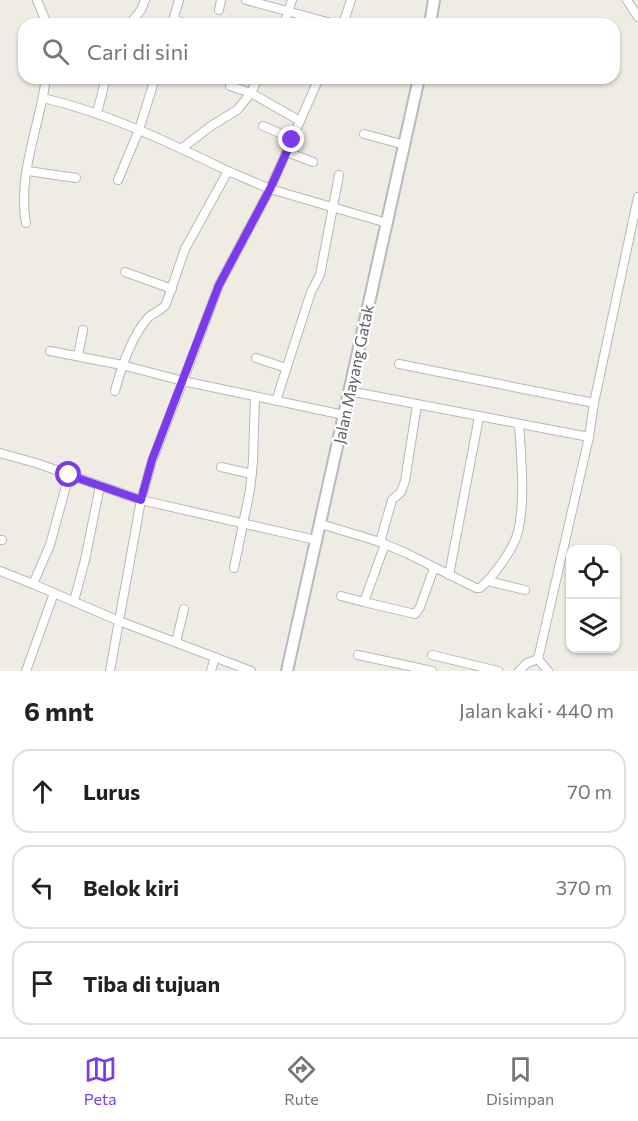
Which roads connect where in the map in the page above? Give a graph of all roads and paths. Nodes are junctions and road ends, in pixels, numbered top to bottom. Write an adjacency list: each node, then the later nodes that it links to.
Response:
1 (37, 0): 13 (street)
2 (145, 0): 14 (street)
3 (179, 0): 15 (street)
4 (221, 0): 10 (street)
5 (246, 0): 11 (street)
6 (292, 0): 11 (street)
7 (351, 0): 18 (street)
8 (434, 0): 19 (street)
9 (627, 0): 12 (street)
10 (219, 10)
11 (287, 11): 16 (street); 17 (street)
12 (638, 17)
13 (44, 18)
14 (135, 18)
15 (174, 18)
16 (285, 18)
17 (313, 18)
18 (345, 18)
19 (431, 18)
20 (45, 84): 28 (street)
21 (104, 84): 29 (street)
22 (153, 84): 32 (street)
23 (255, 84): 27 (street)
24 (316, 84): 30 (street)
25 (418, 84): 35 (street, Jalan Mayang Gatak)
26 (230, 86): 27 (street)
27 (250, 93): 30 (street); 36 (street)
28 (43, 98): 29 (street); 39 (street)
29 (97, 113): 32 (street)
30 (300, 121): 34 (street)
31 (263, 126): 34 (street)
32 (138, 130): 36 (street); 43 (street)
33 (364, 134): 35 (street)
34 (292, 140): 37 (street)
35 (405, 145): 48 (street, Jalan Mayang Gatak)
36 (179, 148): 40 (street)
37 (288, 152): 38 (street); 44 (street)
38 (313, 162)
39 (28, 171): 42 (street); 47 (street)
40 (228, 171): 44 (street); 50 (street)
41 (339, 175): 46 (street)
42 (76, 178)
43 (118, 180)
44 (270, 189): 46 (street); 58 (street)
45 (638, 197): 63 (street)
46 (334, 208): 48 (street); 57 (street)
47 (26, 223)
48 (387, 223): 60 (street, Jalan Mayang Gatak)
49 (125, 272): 50 (street)
50 (172, 288): 56 (street)
51 (83, 330): 53 (street)
52 (50, 351): 53 (street)
53 (78, 356): 56 (street)
54 (256, 358): 57 (street)
55 (399, 364): 63 (street)
56 (122, 365): 58 (street); 59 (street)
57 (286, 368): 62 (street)
58 (183, 381): 61 (street); 74 (street)
59 (115, 391)
60 (349, 391): 64 (street); 65 (street, Jalan Mayang Gatak)
61 (255, 397): 62 (street); 71 (street)
62 (276, 401): 65 (street)
63 (594, 403): 68 (street)
64 (417, 405): 66 (street); 78 (street)
65 (344, 415): 76 (street, Jalan Mayang Gatak)
66 (479, 417): 67 (street); 82 (street)
67 (519, 424): 68 (street); 83 (street)
68 (590, 437): 96 (street)
69 (0, 453): 72 (street)
70 (221, 467): 71 (street)
71 (252, 474): 75 (street)
72 (69, 475): 73 (street); 84 (street)
73 (100, 486): 74 (street); 88 (street)
74 (141, 500): 75 (street); 91 (street)
75 (243, 524): 77 (street); 79 (street)
76 (321, 524): 77 (street, Jalan Mayang Gatak); 78 (street)
77 (316, 540): 102 (street, Jalan Mayang Gatak)
78 (382, 544): 80 (street); 89 (street)
79 (234, 568)
80 (434, 568): 82 (street); 89 (street)
81 (0, 571): 84 (street)
82 (449, 575): 83 (street)
83 (488, 581): 85 (street)
84 (33, 584): 86 (street)
85 (525, 590)
86 (54, 593): 88 (street); 98 (street)
87 (341, 596): 89 (street)
88 (74, 601): 91 (street)
89 (364, 602)
90 (184, 609): 92 (street)
91 (119, 621): 92 (street); 99 (street)
92 (176, 642): 95 (street)
93 (358, 654): 103 (street)
94 (432, 656): 97 (street)
95 (215, 657): 100 (street); 101 (street)
96 (538, 659): 105 (street); 106 (street)
97 (484, 669): 104 (street)
98 (26, 671)
99 (110, 671)
100 (211, 671)
101 (251, 671)
102 (287, 671)
103 (432, 671)
104 (498, 671)
105 (519, 671)
106 (548, 671)

